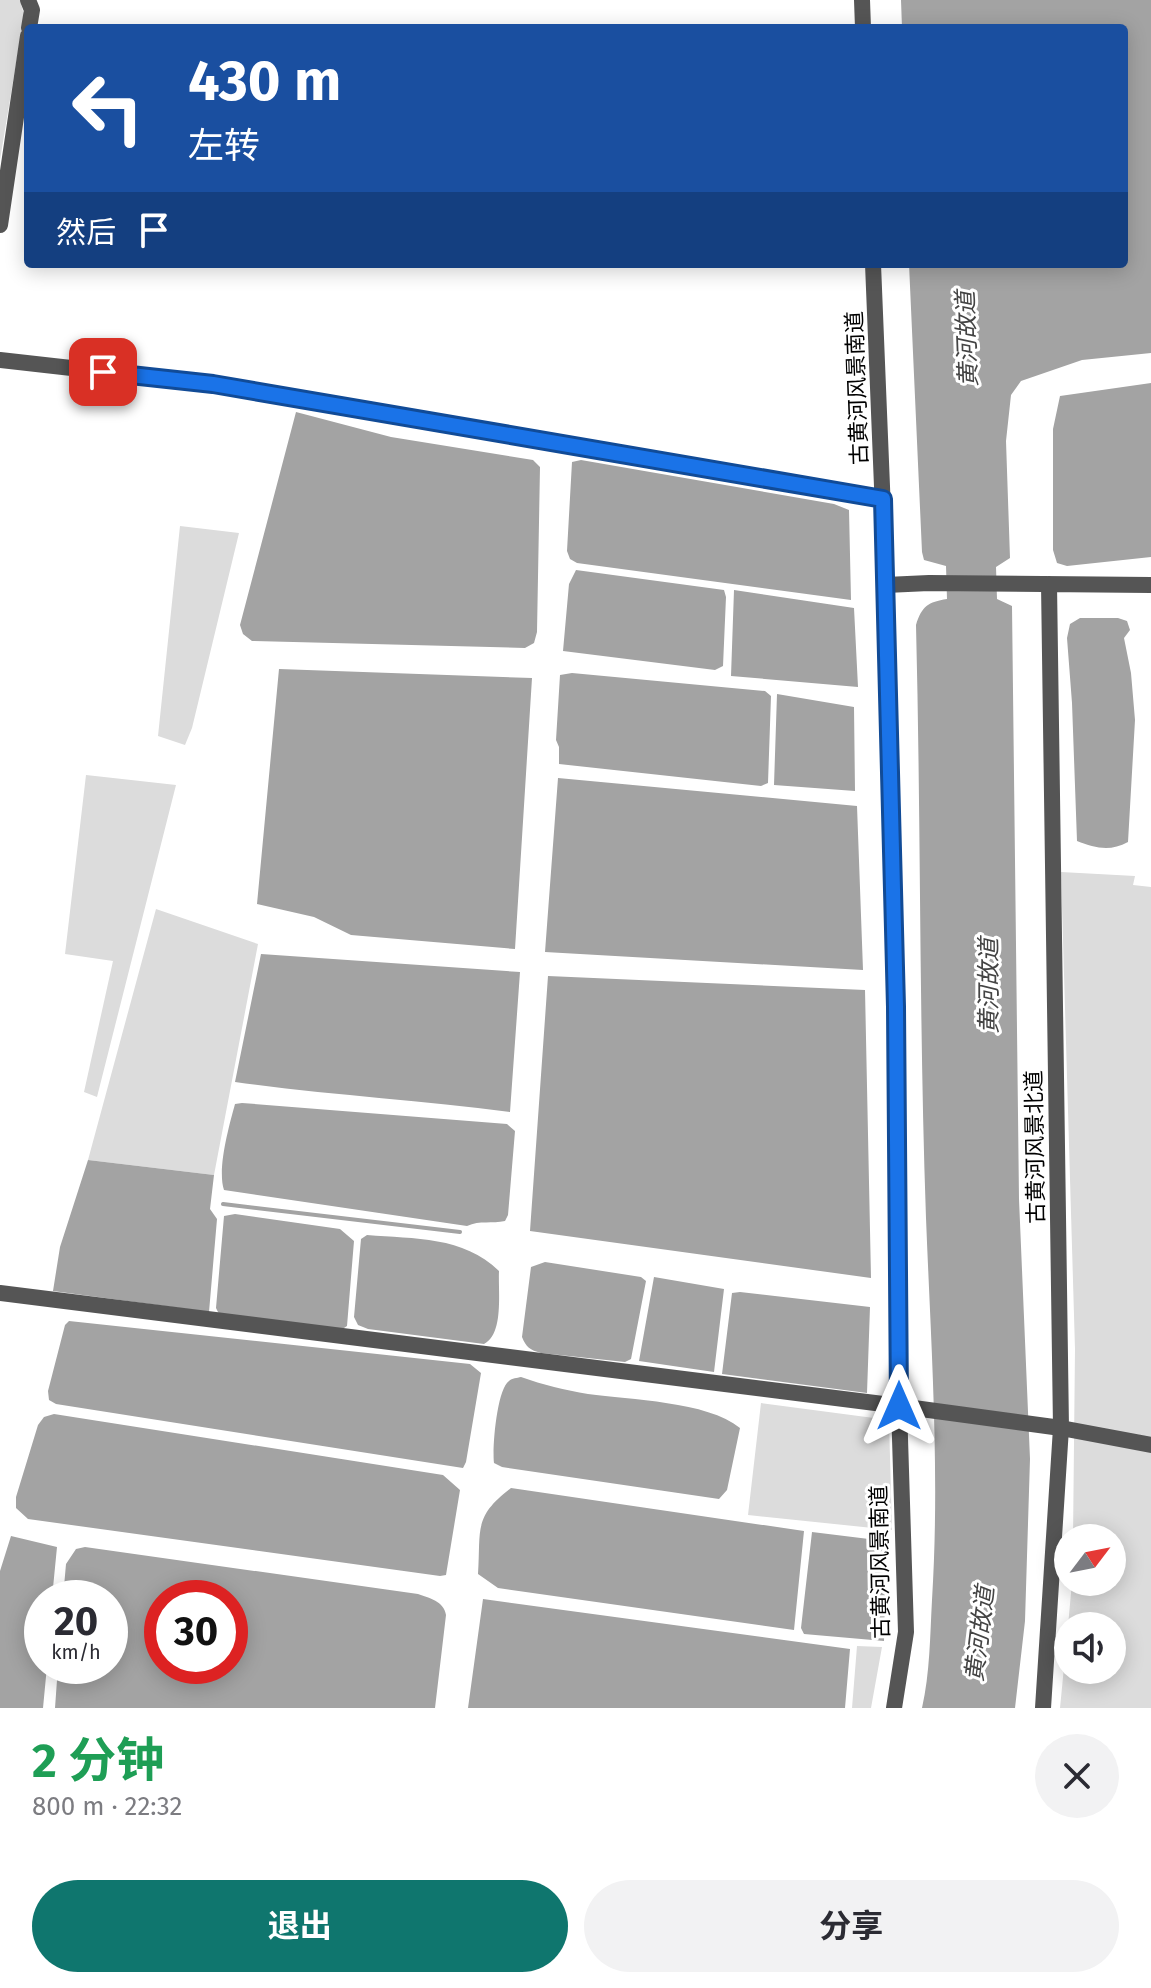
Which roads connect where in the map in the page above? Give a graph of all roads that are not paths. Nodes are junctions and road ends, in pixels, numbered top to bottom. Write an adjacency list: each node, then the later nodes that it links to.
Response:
1 (28, 0): 3 (street)
2 (862, 0): 4 (street)
3 (30, 24)
4 (863, 24)
5 (24, 63): 6 (street)
6 (0, 225)
7 (873, 268): 9 (street, 古黄河风景南道)
8 (0, 360): 9 (street)
9 (883, 499): 11 (street, 古黄河风景南道)
10 (1042, 584): 11 (street); 12 (street); 15 (street, 古黄河风景北道)
11 (886, 585): 14 (street, 古黄河风景南道)
12 (1151, 585)
13 (0, 1293): 14 (street)
14 (907, 1407): 15 (street); 17 (street, 古黄河风景南道)
15 (1061, 1428): 16 (street); 18 (street, 古黄河风景北道)
16 (1151, 1445)
17 (894, 1708)
18 (1043, 1708)

